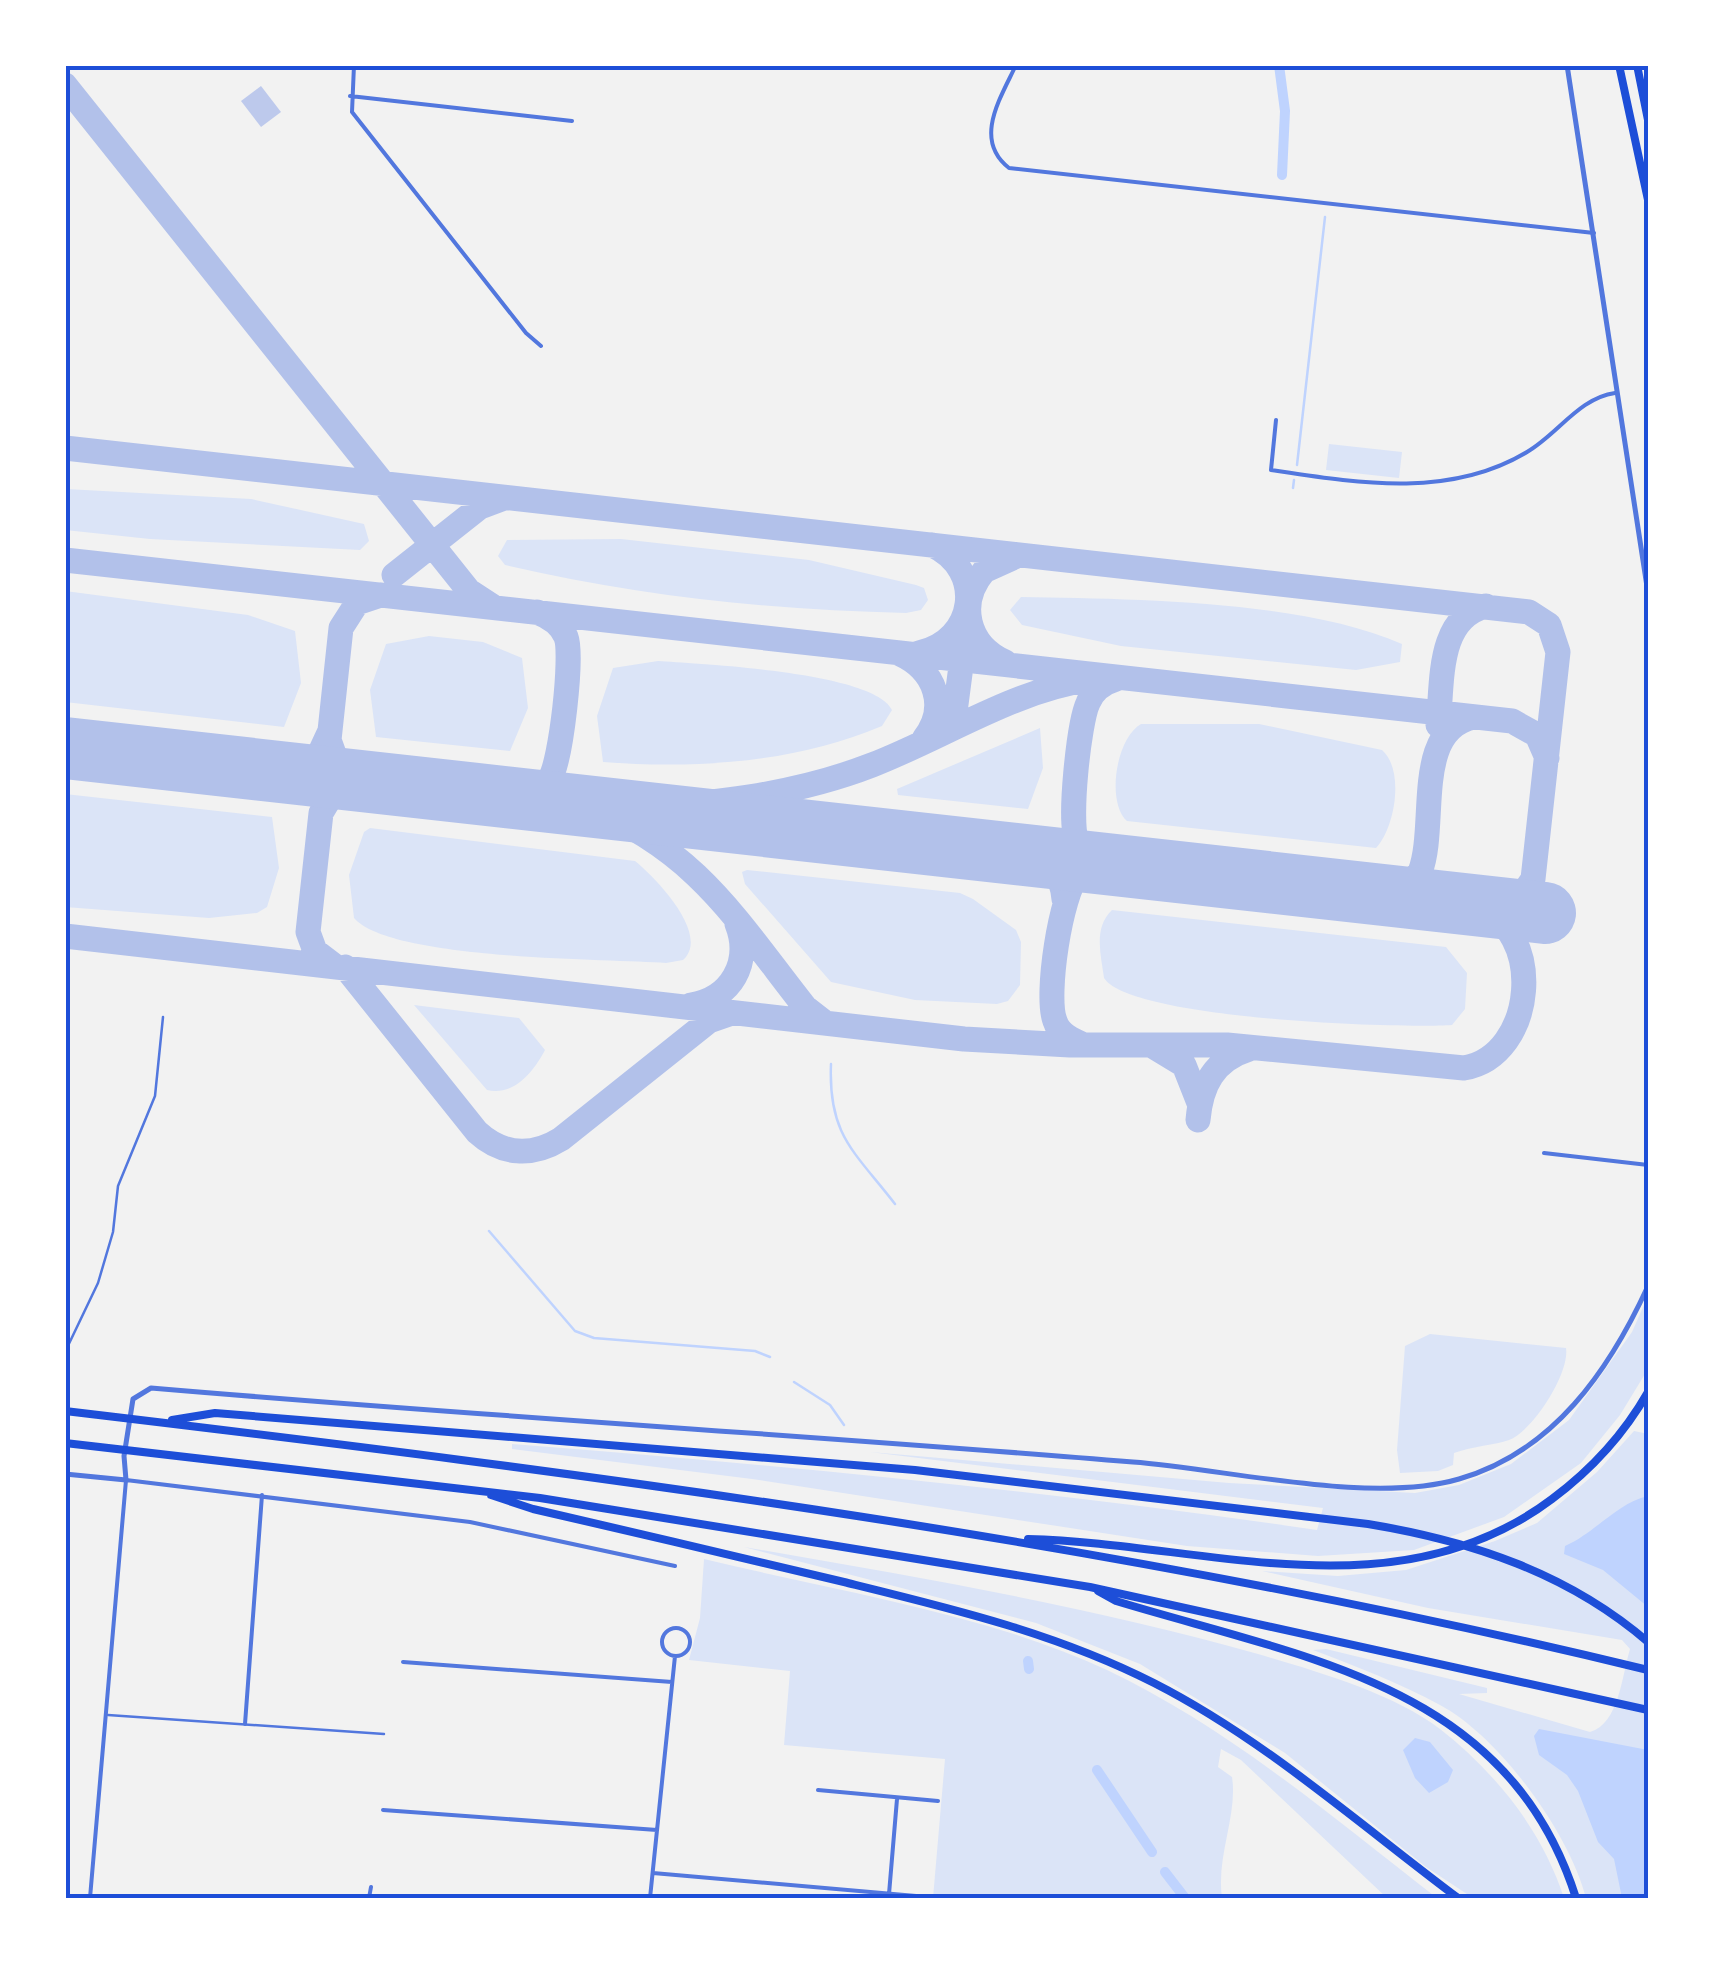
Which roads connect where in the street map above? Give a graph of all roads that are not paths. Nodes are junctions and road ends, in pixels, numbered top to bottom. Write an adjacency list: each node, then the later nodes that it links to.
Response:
1 (354, 65): 6 (street)
2 (1016, 65): 10 (street)
3 (1567, 65): 10 (street)
4 (1619, 65): 9 (highway)
5 (1637, 65): 7 (highway)
6 (350, 96): 8 (street); 11 (street)
7 (1648, 120)
8 (572, 121)
9 (1648, 200)
10 (1594, 233): 12 (street)
11 (541, 346)
12 (1618, 393): 13 (street); 14 (street)
13 (1276, 420)
14 (1648, 593)
15 (163, 1016): 19 (lane)
16 (1544, 1154): 17 (street)
17 (1648, 1165)
18 (1648, 1286): 25 (street)
19 (65, 1352)
20 (1648, 1392): 28 (highway)
21 (65, 1411): 22 (highway)
22 (160, 1422): 28 (highway); 31 (highway)
23 (65, 1443): 26 (highway)
24 (65, 1474): 25 (street)
25 (126, 1480): 27 (street); 37 (street)
26 (473, 1489): 30 (highway); 52 (highway)
27 (262, 1495): 29 (street); 38 (street)
28 (1004, 1538): 34 (highway)
29 (675, 1566)
30 (1090, 1587): 36 (highway); 53 (highway)
31 (1648, 1642)
32 (675, 1656): 32 (street); 35 (street)
33 (402, 1662): 35 (street)
34 (1648, 1670)
35 (672, 1682): 44 (street)
36 (1648, 1710)
37 (108, 1715): 38 (lane); 48 (street)
38 (245, 1724): 39 (lane)
39 (384, 1734)
40 (818, 1790): 41 (street)
41 (898, 1798): 42 (street); 47 (street)
42 (938, 1801)
43 (382, 1810): 44 (street)
44 (656, 1830): 45 (street)
45 (652, 1873): 47 (street); 50 (street)
46 (371, 1887): 49 (street)
47 (889, 1894): 51 (street)
48 (90, 1898)
49 (369, 1898)
50 (650, 1898)
51 (939, 1898)
52 (1458, 1898)
53 (1576, 1898)

